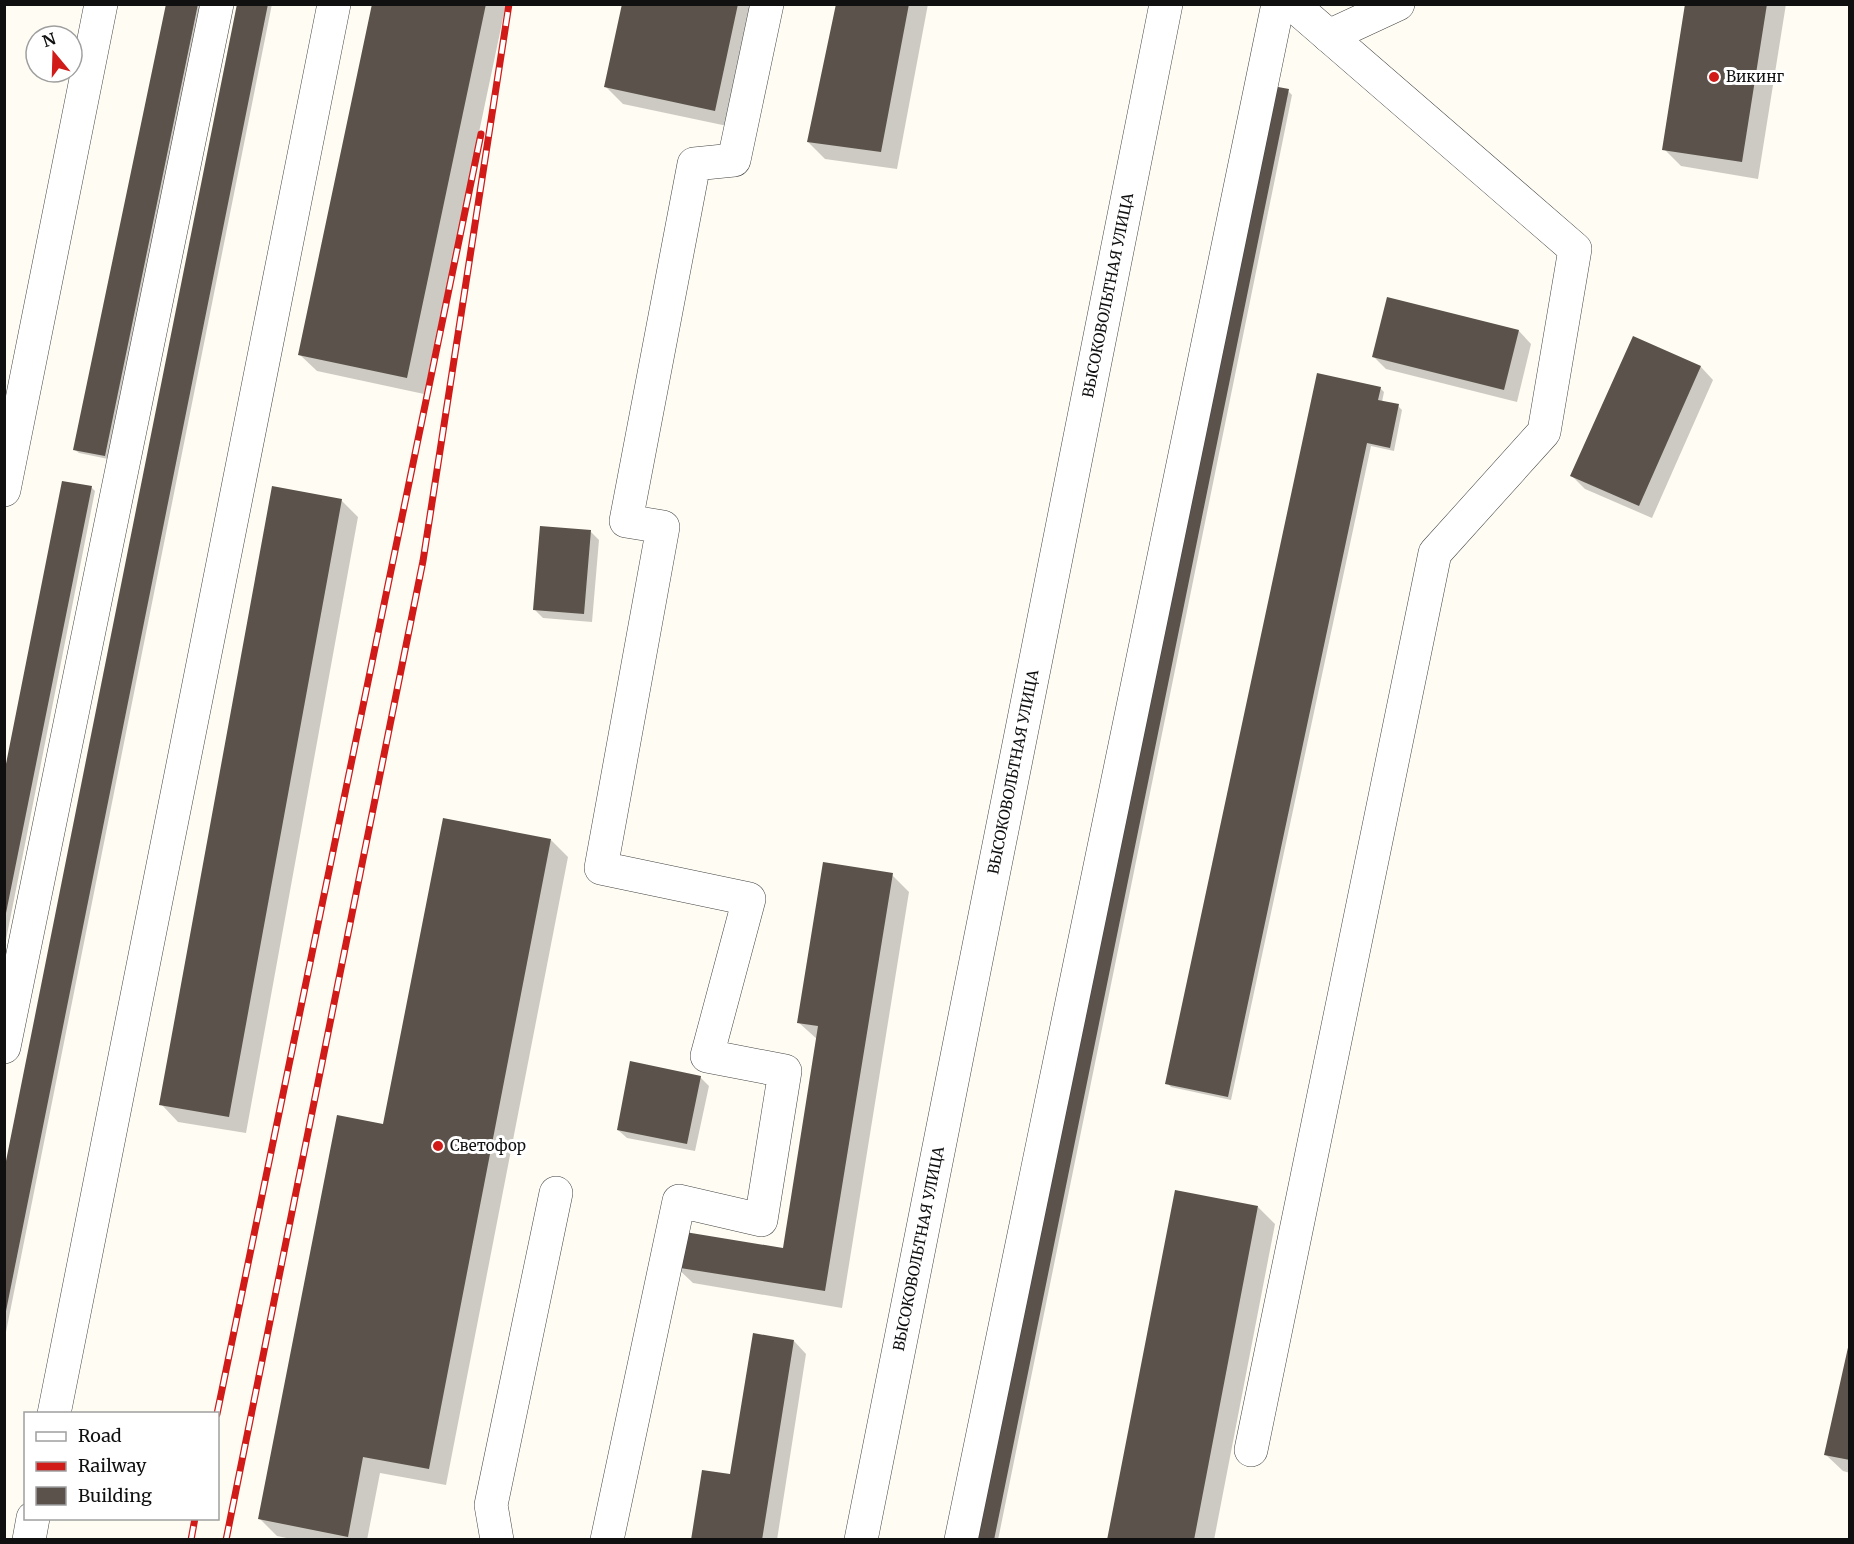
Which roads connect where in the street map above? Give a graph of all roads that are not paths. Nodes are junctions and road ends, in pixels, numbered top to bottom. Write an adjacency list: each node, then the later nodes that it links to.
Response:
1 (100, 4): 10 (street)
2 (217, 4): 11 (street)
3 (334, 4): 13 (street)
4 (767, 4): 18 (street)
5 (1166, 4): 19 (street, ВЫСОКОВОЛЬТНАЯ УЛИЦА)
6 (1278, 4): 20 (street)
7 (1292, 4): 9 (street)
8 (1398, 4): 9 (street)
9 (1329, 36): 14 (street)
10 (4, 490)
11 (4, 1047)
12 (556, 1193): 17 (street)
13 (54, 1412)
14 (1251, 1450)
15 (33, 1520): 16 (street)
16 (29, 1539)
17 (496, 1539)
18 (608, 1539)
19 (861, 1539)
20 (962, 1539)

